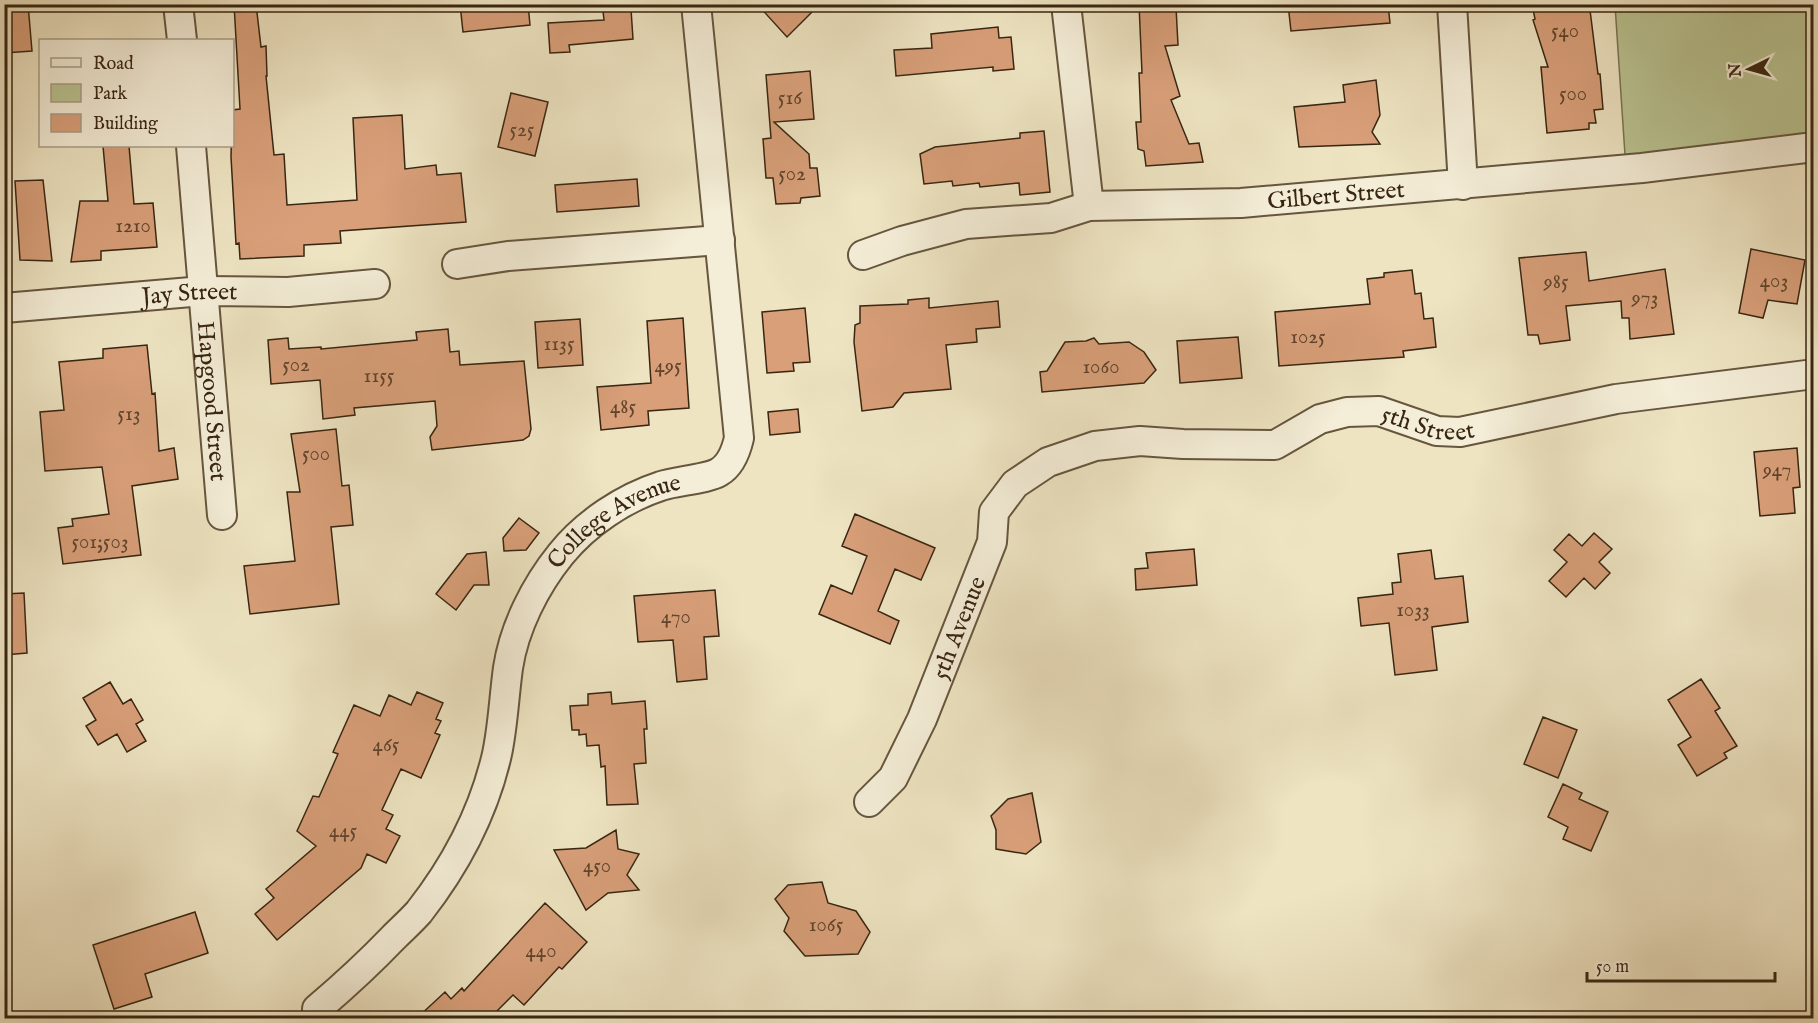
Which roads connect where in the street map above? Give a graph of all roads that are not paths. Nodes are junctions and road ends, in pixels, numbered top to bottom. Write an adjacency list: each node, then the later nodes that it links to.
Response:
1 (178, 4): 5 (street)
2 (696, 4): 10 (street, College Avenue)
3 (1066, 4): 9 (street)
4 (1452, 4): 8 (street)
5 (182, 39)
6 (190, 147): 14 (street, Hapgood Street)
7 (1814, 147): 8 (street, Gilbert Street)
8 (1463, 185): 9 (street, Gilbert Street)
9 (1089, 206): 11 (street, Gilbert Street)
10 (720, 240): 12 (street); 20 (street, College Avenue)
11 (863, 255)
12 (457, 264)
13 (375, 284): 14 (street, Jay Street)
14 (203, 291): 15 (street, Jay Street); 18 (street, Hapgood Street)
15 (4, 308)
16 (1814, 374): 17 (street, 5th Street)
17 (1048, 462): 19 (street, 5th Avenue)
18 (222, 515)
19 (869, 802)
20 (317, 1009)

